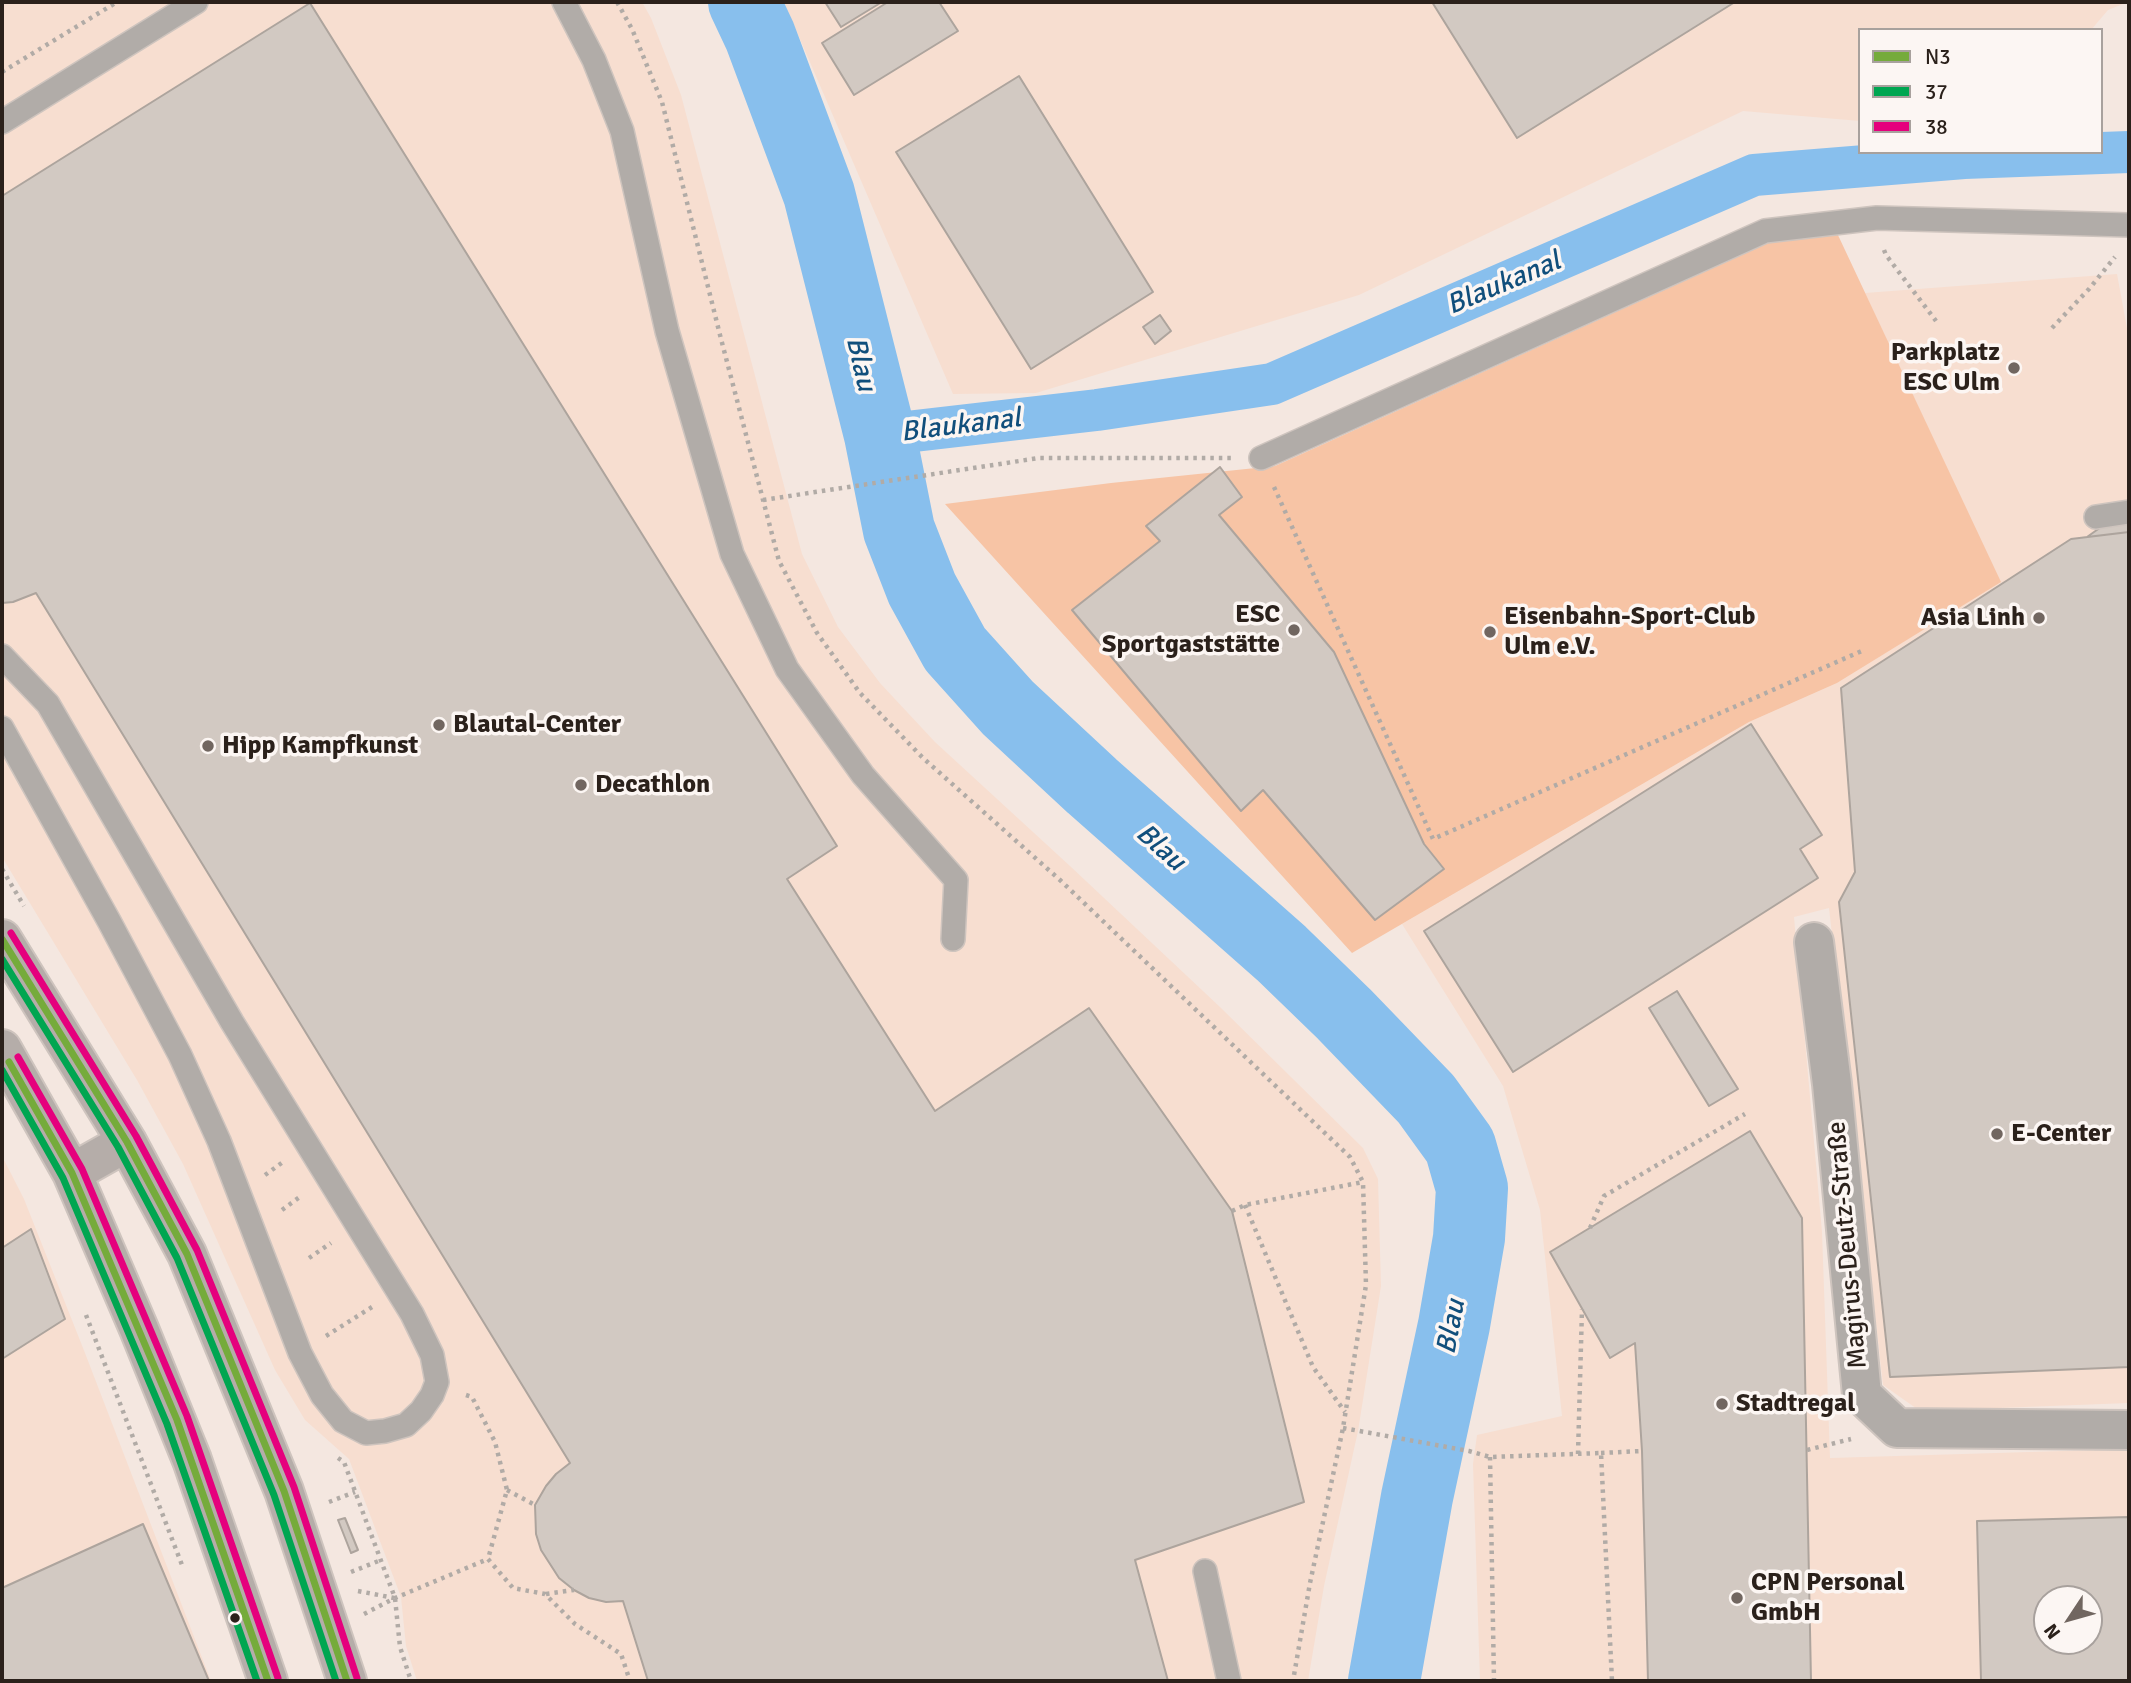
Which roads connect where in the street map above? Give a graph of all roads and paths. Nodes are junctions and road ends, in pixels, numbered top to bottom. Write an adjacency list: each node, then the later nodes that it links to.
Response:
1 (117, 2): 5 (path)
2 (197, 2): 6 (lane)
3 (564, 2): 19 (lane)
4 (617, 2): 13 (path)
5 (2, 72)
6 (2, 122)
7 (2129, 225): 12 (lane)
8 (2121, 250): 11 (path)
9 (1886, 255): 10 (path)
10 (1936, 321)
11 (2052, 328)
12 (1261, 458): 13 (path); 16 (path)
13 (763, 500): 28 (path)
14 (2129, 512): 15 (lane)
15 (2096, 517)
16 (1864, 650)
17 (2, 656): 40 (lane)
18 (2, 728): 39 (lane)
19 (953, 939)
20 (1814, 942): 43 (street, Magirus-Deutz-Straße)
21 (7, 954): 24 (main road)
22 (2, 1049): 26 (main road)
23 (1745, 1114): 33 (path)
24 (127, 1142): 26 (main road); 61 (main road)
25 (289, 1159): 27 (path)
26 (72, 1173): 60 (main road)
27 (261, 1178)
28 (1363, 1182): 30 (path); 41 (path)
29 (309, 1191): 31 (path)
30 (1245, 1205): 32 (path); 41 (path)
31 (282, 1210)
32 (1233, 1211)
33 (1590, 1228)
34 (338, 1239): 35 (path)
35 (309, 1258)
36 (377, 1304): 39 (path)
37 (83, 1309): 54 (path)
38 (1582, 1309): 46 (path)
39 (300, 1353): 40 (lane)
40 (437, 1382): 48 (path)
41 (1346, 1412): 42 (path)
42 (1343, 1428): 47 (path); 64 (path)
43 (2129, 1430)
44 (1642, 1451): 45 (path)
45 (1601, 1453): 46 (path); 66 (path)
46 (1578, 1454): 47 (path)
47 (1490, 1457): 65 (path)
48 (507, 1490): 51 (path); 52 (path)
49 (355, 1492): 50 (path)
50 (325, 1504)
51 (535, 1505)
52 (488, 1559): 58 (path); 59 (path)
53 (381, 1560): 56 (path)
54 (183, 1565)
55 (1205, 1571): 63 (lane)
56 (351, 1572)
57 (574, 1590): 59 (path)
58 (358, 1591)
59 (545, 1594): 62 (path)
60 (268, 1681)
61 (347, 1681)
62 (630, 1681)
63 (1229, 1681)
64 (1293, 1681)
65 (1494, 1681)
66 (1612, 1681)

